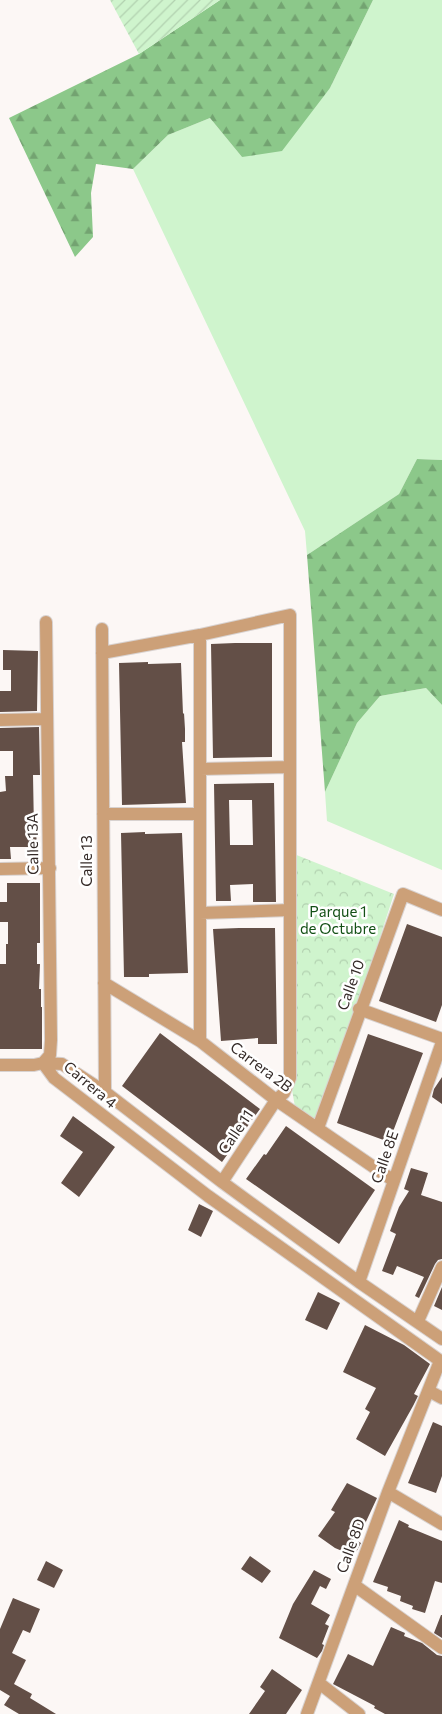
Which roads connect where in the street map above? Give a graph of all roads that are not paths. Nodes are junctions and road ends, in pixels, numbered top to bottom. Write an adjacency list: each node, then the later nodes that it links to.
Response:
1 (46, 622): 5 (street, Calle 13A)
2 (102, 629): 4 (street, Calle 13)
3 (200, 635): 4 (street); 7 (street, Calle 11); 8 (street)
4 (102, 653): 9 (street, Calle 13)
5 (47, 719): 6 (street); 11 (street, Calle 13A)
6 (0, 720)
7 (290, 767): 8 (street); 13 (street, Calle 11)
8 (200, 769): 10 (street)
9 (103, 814): 10 (street); 16 (street, Calle 13)
10 (200, 814): 15 (street)
11 (50, 868): 12 (street); 21 (street, Calle 13A)
12 (0, 869)
13 (290, 910): 15 (street); 24 (street, Calle 11)
14 (442, 910): 17 (street, Calle 10)
15 (200, 913): 18 (street)
16 (104, 983): 18 (street, Carrera 2B); 23 (street, Calle 13)
17 (360, 1010): 19 (street); 25 (street, Calle 10)
18 (200, 1041): 24 (street, Carrera 2B)
19 (442, 1041): 20 (street, Calle 8E)
20 (439, 1061): 26 (street, Calle 8E)
21 (43, 1063): 22 (street); 23 (street, Carrera 4); 32 (street, Carrera 4)
22 (0, 1065)
23 (105, 1092): 27 (street, Carrera 4)
24 (276, 1100): 25 (street, Carrera 2B); 27 (street, Calle 11)
25 (318, 1128): 26 (street, Carrera 2B)
26 (394, 1181): 29 (street, Calle 8E)
27 (222, 1182): 29 (street, Carrera 4)
28 (442, 1267): 30 (street)
29 (359, 1282): 30 (street, Carrera 4)
30 (418, 1321): 31 (street, Carrera 4)
31 (442, 1338)
32 (441, 1361): 33 (street, Calle 8D)
33 (429, 1391): 34 (street); 35 (street, Calle 8D)
34 (442, 1398)
35 (388, 1492): 36 (street); 37 (street, Calle 8D)
36 (442, 1524)
37 (354, 1585): 38 (street); 39 (street, Calle 8D)
38 (442, 1648)
39 (319, 1683): 40 (street, Calle 8D); 41 (street)
40 (307, 1714)
41 (359, 1714)

